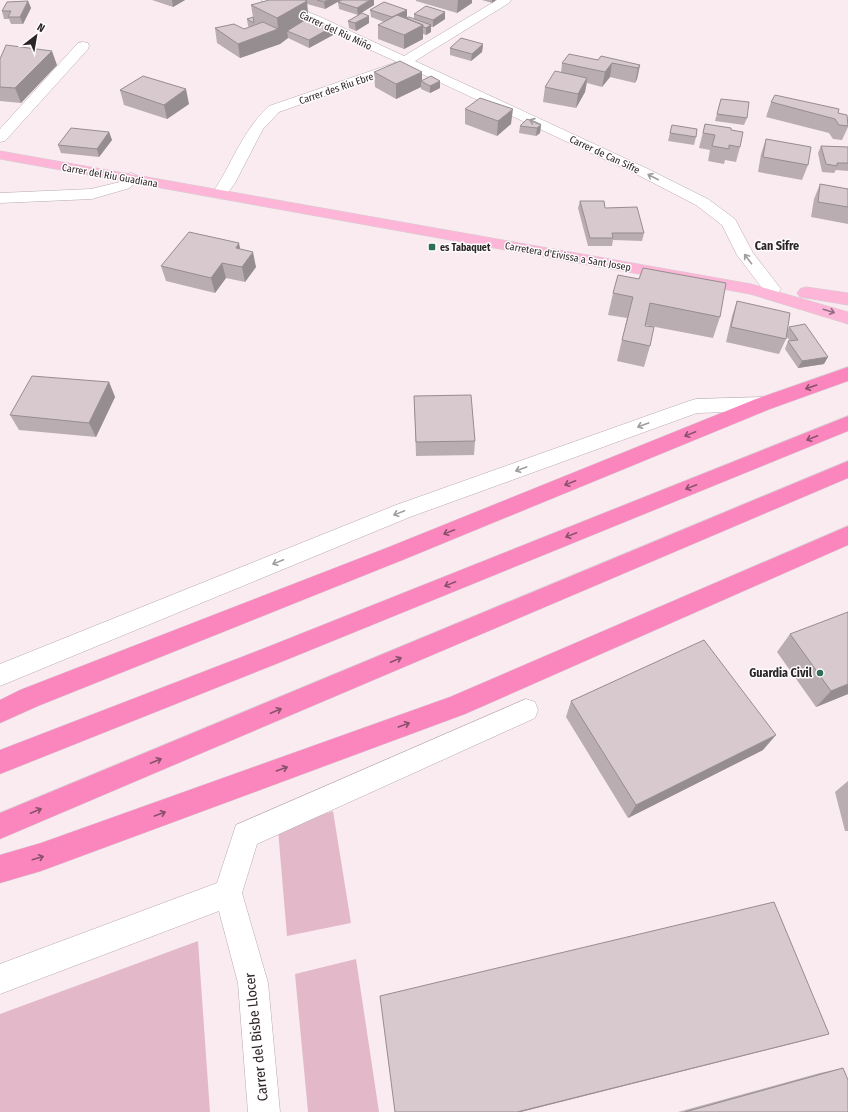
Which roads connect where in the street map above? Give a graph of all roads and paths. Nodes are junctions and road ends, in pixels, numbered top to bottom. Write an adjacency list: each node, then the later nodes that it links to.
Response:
1 (268, 0): 4 (street, Carrer del Riu Miño)
2 (505, 0): 4 (street, Carrer des Riu Ebre)
3 (83, 46): 5 (street)
4 (404, 62): 8 (street, Carrer des Riu Ebre); 11 (street, Carrer de Can Sifre, one-way to 4)
5 (0, 138)
6 (0, 155): 7 (main road, Carrer del Riu Guadiana)
7 (131, 178): 8 (main road, Carrer del Riu Guadiana); 9 (street)
8 (220, 194): 10 (main road, Carretera d'Eivissa a Sant Josep)
9 (0, 198)
10 (751, 288): 11 (main road, Carretera d'Eivissa a Sant Josep); 13 (main road, Carretera d'Eivissa a Sant Josep, one-way to 13)
11 (772, 289): 12 (main road, Carretera d'Eivissa a Sant Josep)
12 (848, 298)
13 (848, 318)
14 (848, 374): 15 (highway, one-way to 15)
15 (763, 404): 19 (street, one-way to 19); 21 (highway, one-way to 21)
16 (848, 424): 22 (highway, one-way to 22)
17 (848, 469): 23 (highway, one-way to 17)
18 (848, 535): 24 (highway, one-way to 18)
19 (0, 675)
20 (526, 710): 25 (street)
21 (0, 712)
22 (0, 762)
23 (0, 826)
24 (0, 869)
25 (228, 893): 26 (street); 27 (street, Carrer del Bisbe Llocer)
26 (0, 979)
27 (264, 1112)

